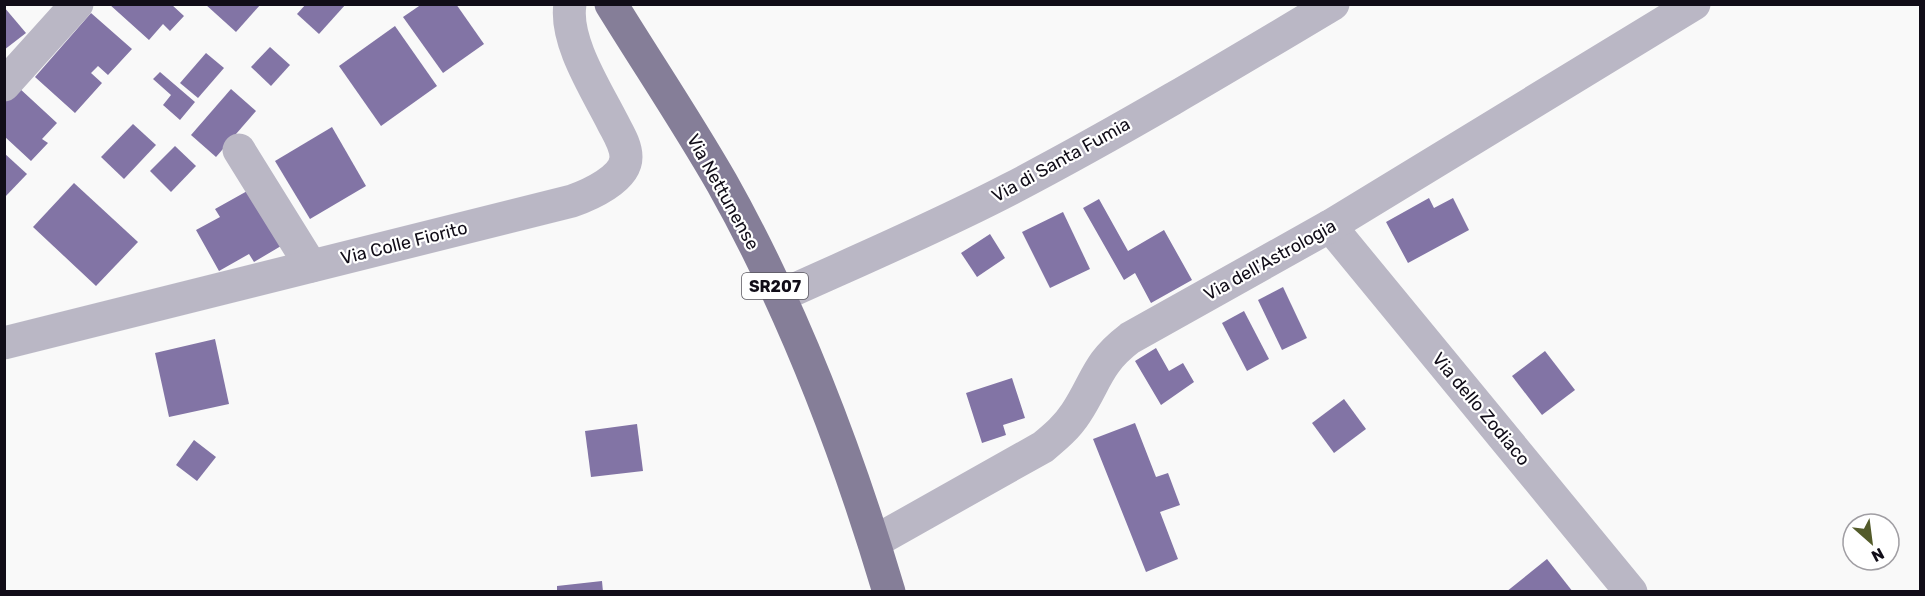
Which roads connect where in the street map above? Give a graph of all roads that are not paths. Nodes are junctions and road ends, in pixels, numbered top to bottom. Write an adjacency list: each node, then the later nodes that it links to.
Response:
1 (77, 4): 6 (street)
2 (570, 4): 9 (street, Via Colle Fiorito)
3 (611, 4): 10 (main road, Via Nettunense / SR207)
4 (1333, 4): 10 (street, Via di Santa Fumia)
5 (1694, 4): 8 (street, Via dell'Astrologia)
6 (4, 85)
7 (239, 150): 9 (street)
8 (1330, 226): 12 (street, Via dell'Astrologia); 14 (street, Via dello Zodiaco)
9 (311, 266): 11 (street, Via Colle Fiorito)
10 (780, 296): 12 (main road, Via Nettunense / SR207)
11 (4, 343)
12 (874, 542): 13 (main road, Via Nettunense / SR207)
13 (889, 591)
14 (1631, 591)

